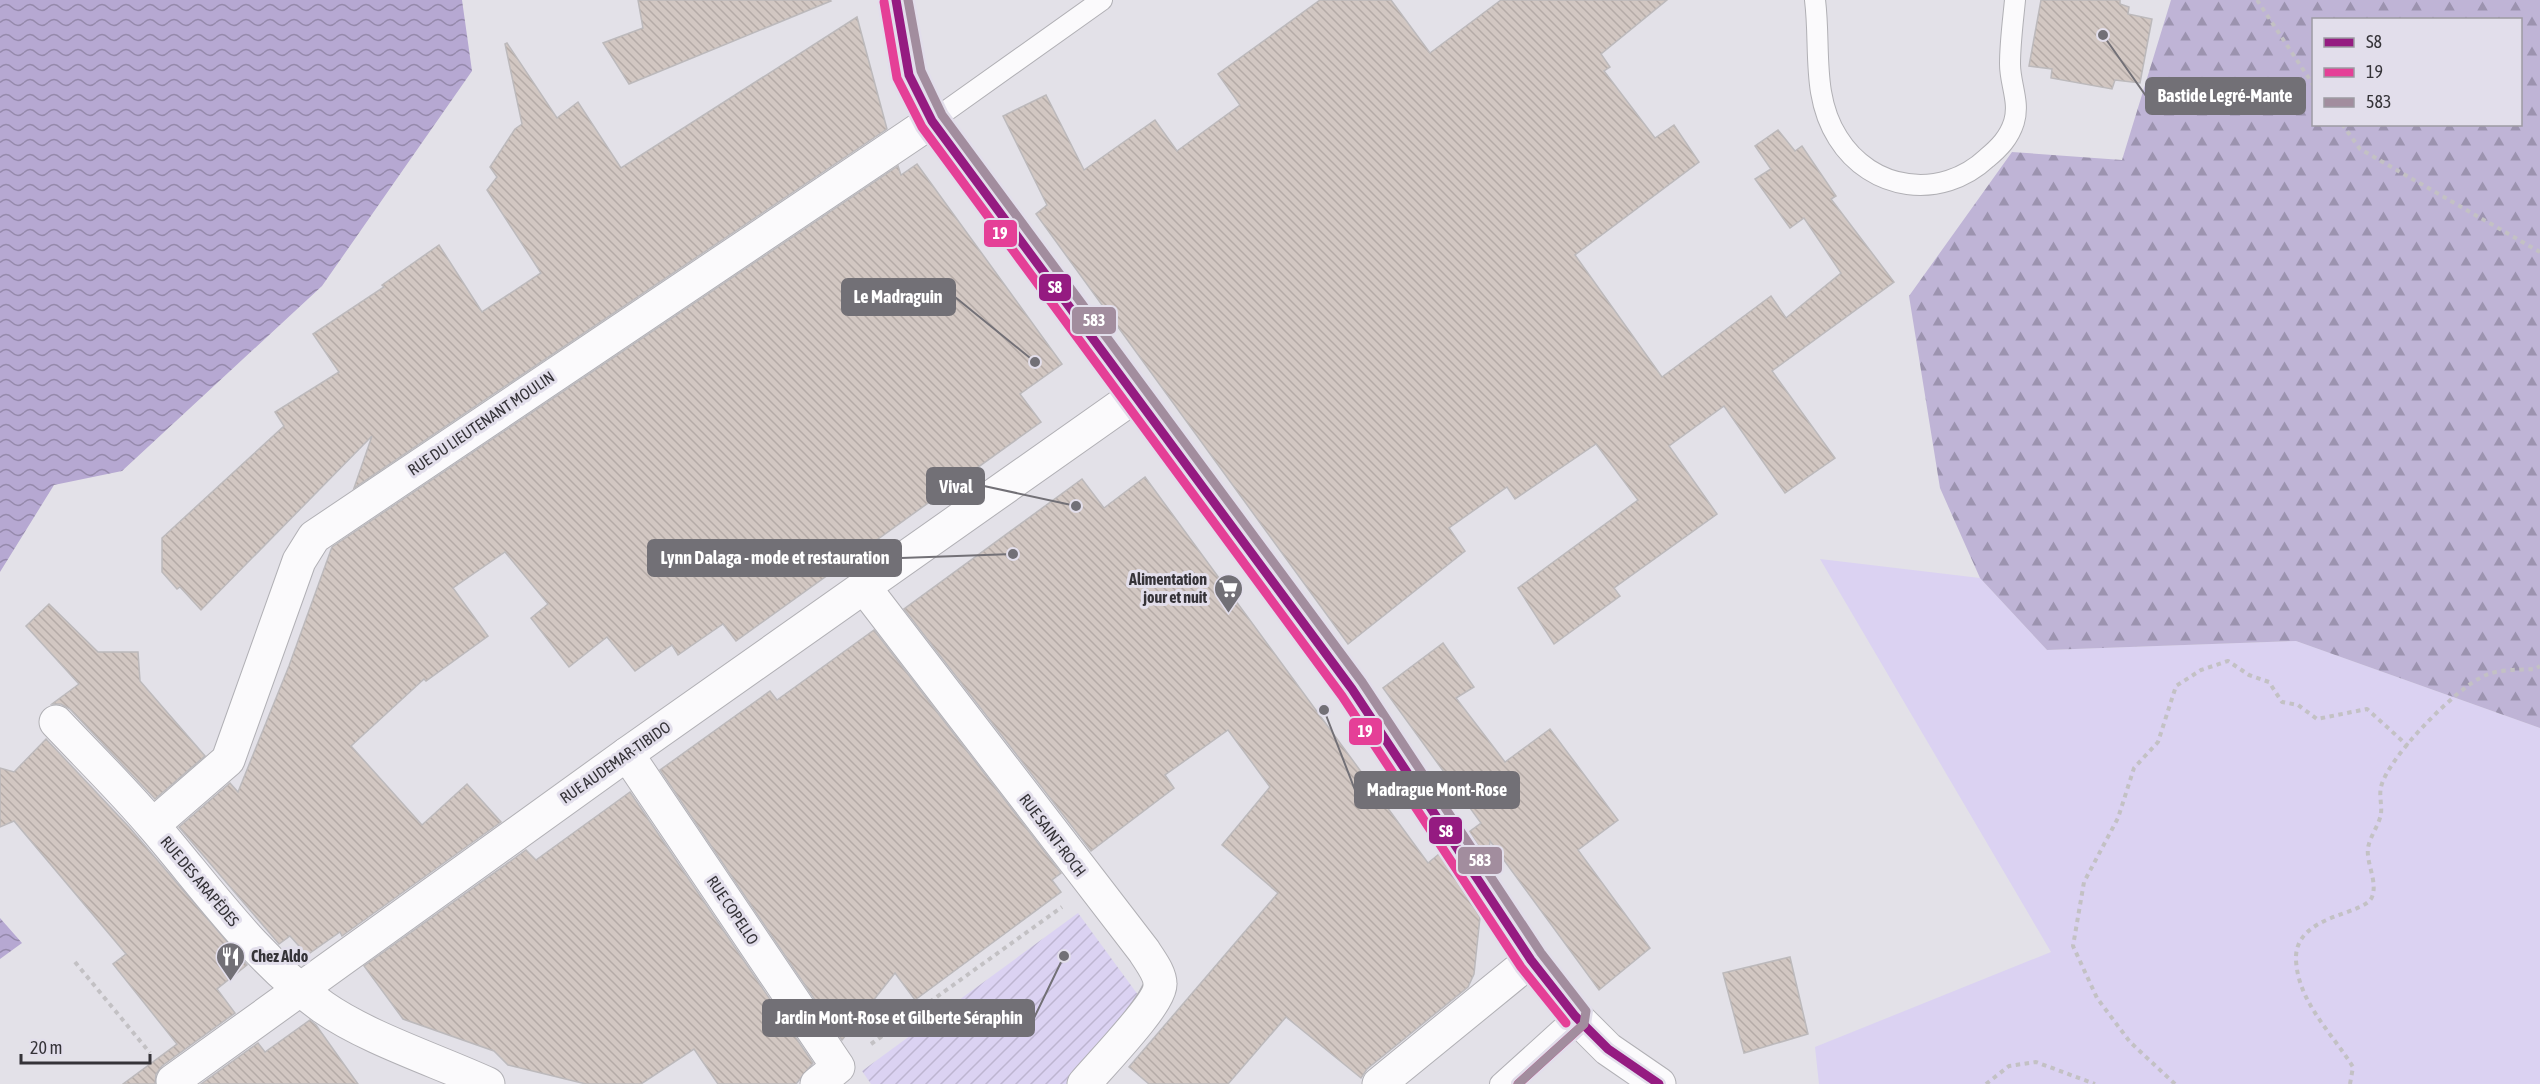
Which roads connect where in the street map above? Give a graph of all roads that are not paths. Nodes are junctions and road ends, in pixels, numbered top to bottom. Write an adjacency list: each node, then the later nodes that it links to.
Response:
1 (896, 0): 5 (street)
2 (1102, 0): 5 (lane)
3 (1815, 0): 4 (lane)
4 (2015, 0)
5 (932, 121): 6 (street); 10 (street, RUE DU LIEUTENANT MOULIN)
6 (1136, 395): 7 (street, RUE AUDEMAR-TIBIDO); 11 (street)
7 (864, 587): 9 (street, RUE AUDEMAR-TIBIDO); 18 (street, RUE SAINT-ROCH)
8 (56, 722): 10 (street, RUE DES ARAPÈDES)
9 (627, 754): 12 (street, RUE AUDEMAR-TIBIDO); 14 (street, RUE COPELLO)
10 (153, 825): 12 (street, RUE DES ARAPÈDES)
11 (1531, 960): 13 (street); 19 (street)
12 (300, 989): 15 (street, RUE AUDEMAR-TIBIDO); 17 (street, RUE DES ARAPÈDES)
13 (1575, 1016): 16 (street); 20 (lane)
14 (828, 1076)
15 (173, 1081)
16 (1654, 1083)
17 (488, 1084)
18 (1084, 1084)
19 (1379, 1084)
20 (1500, 1084)

